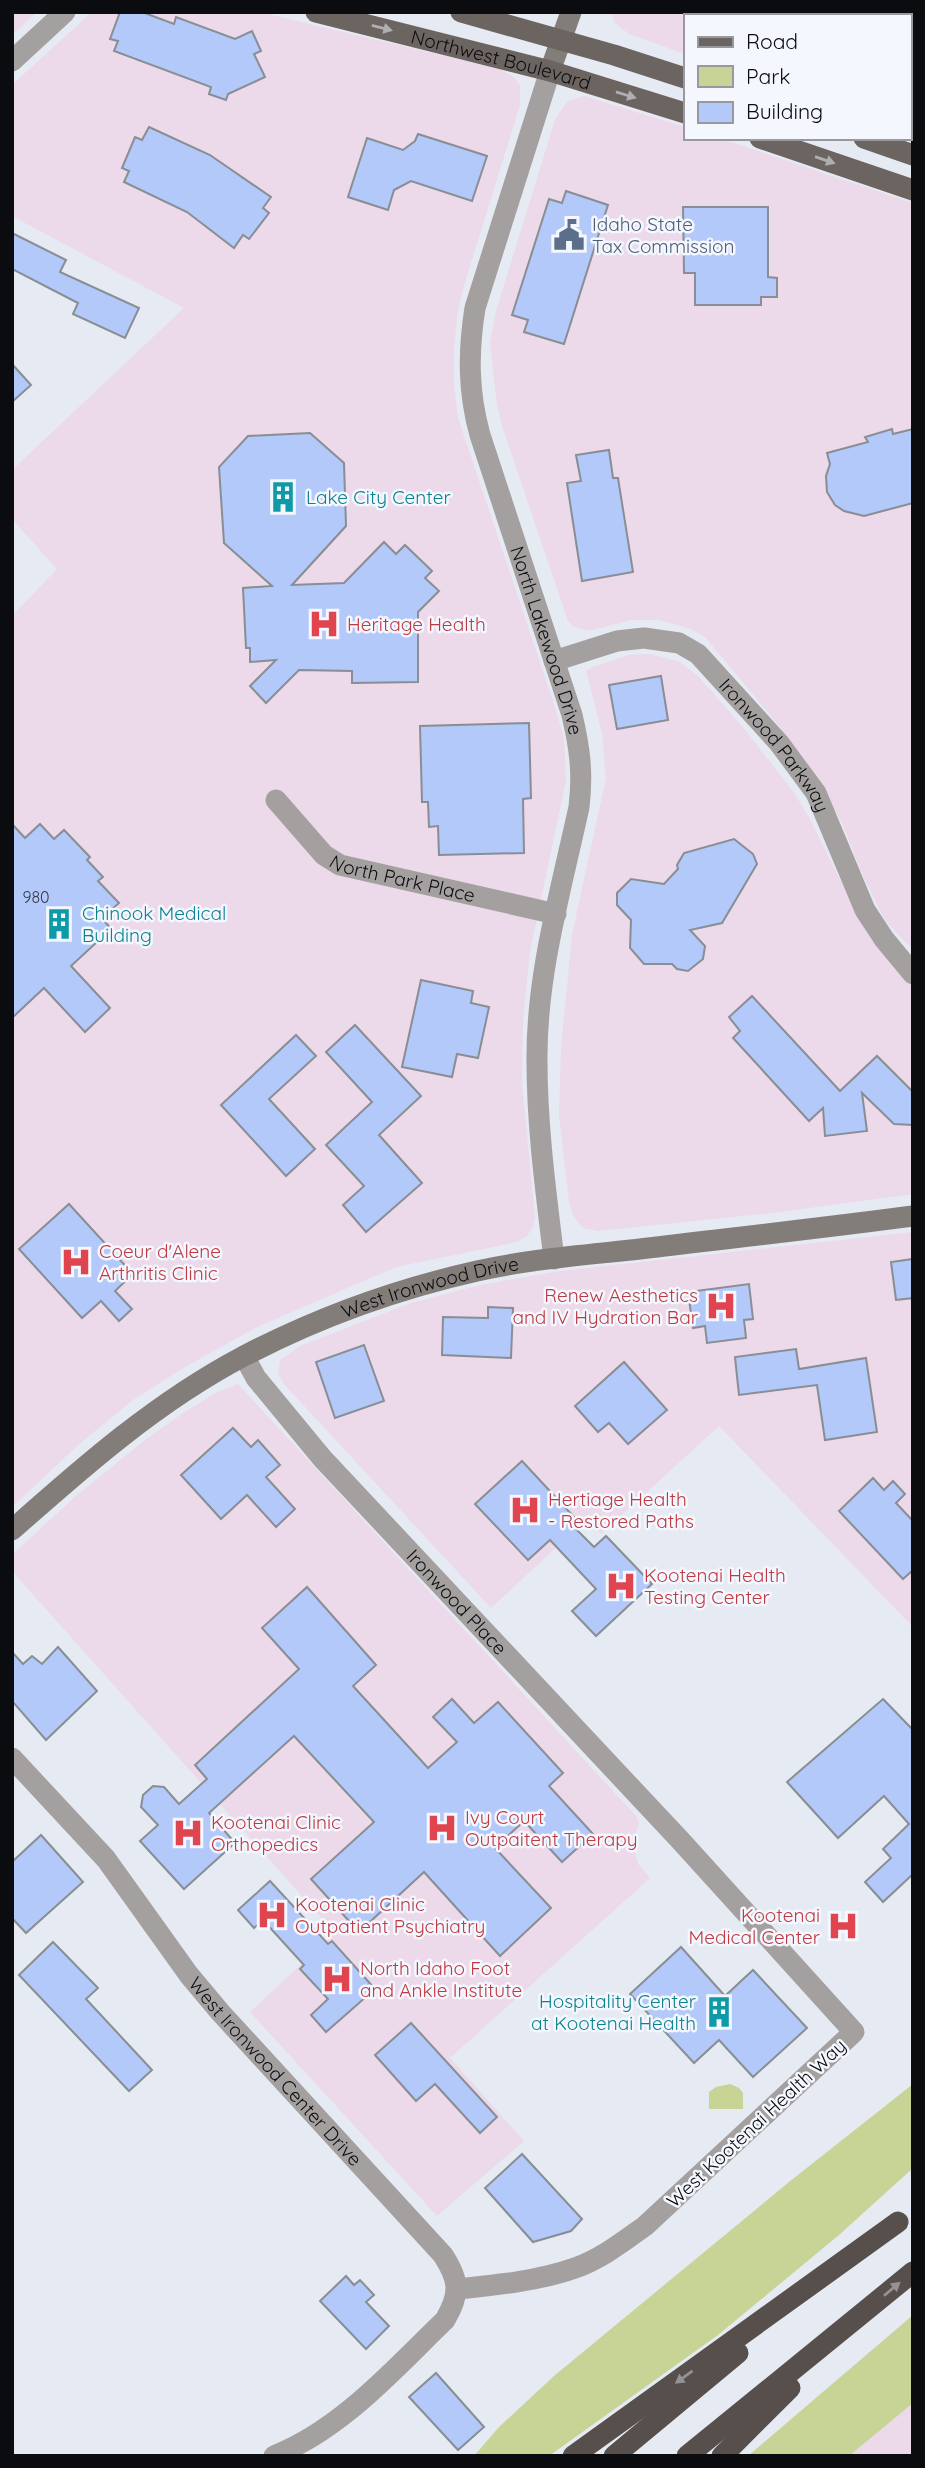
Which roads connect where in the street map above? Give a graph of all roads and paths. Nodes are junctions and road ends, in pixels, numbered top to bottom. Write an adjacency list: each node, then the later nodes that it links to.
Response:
1 (65, 12): 6 (street)
2 (316, 12): 7 (main road, Northwest Boulevard, one-way to 7)
3 (461, 12): 5 (main road, Northwest Boulevard)
4 (571, 12): 5 (street, North Lakewood Drive)
5 (562, 39): 7 (street, North Lakewood Drive); 8 (main road, Northwest Boulevard)
6 (12, 61)
7 (550, 71): 9 (main road, Northwest Boulevard, one-way to 9); 14 (street, North Lakewood Drive)
8 (684, 78)
9 (684, 113)
10 (766, 140): 13 (main road, one-way to 13)
11 (870, 140): 12 (main road)
12 (913, 155)
13 (913, 190)
14 (554, 661): 16 (street, North Lakewood Drive); 17 (street, Ironwood Parkway)
15 (276, 800): 16 (street, North Park Place)
16 (556, 914): 19 (street, North Lakewood Drive)
17 (913, 974)
18 (913, 1216): 19 (street, West Ironwood Drive)
19 (554, 1259): 20 (street, West Ironwood Drive)
20 (244, 1356): 21 (street, West Ironwood Drive); 23 (street, Ironwood Place)
21 (12, 1530)
22 (12, 1758): 26 (street, West Ironwood Center Drive)
23 (680, 1840): 26 (street, West Kootenai Health Way)
24 (905, 2216): 29 (highway, one-way to 29); 30 (highway)
25 (913, 2272): 27 (highway, one-way to 25)
26 (458, 2289): 28 (street)
27 (870, 2308): 31 (highway); 32 (highway)
28 (274, 2456)
29 (573, 2456)
30 (614, 2456)
31 (687, 2456)
32 (722, 2456)

